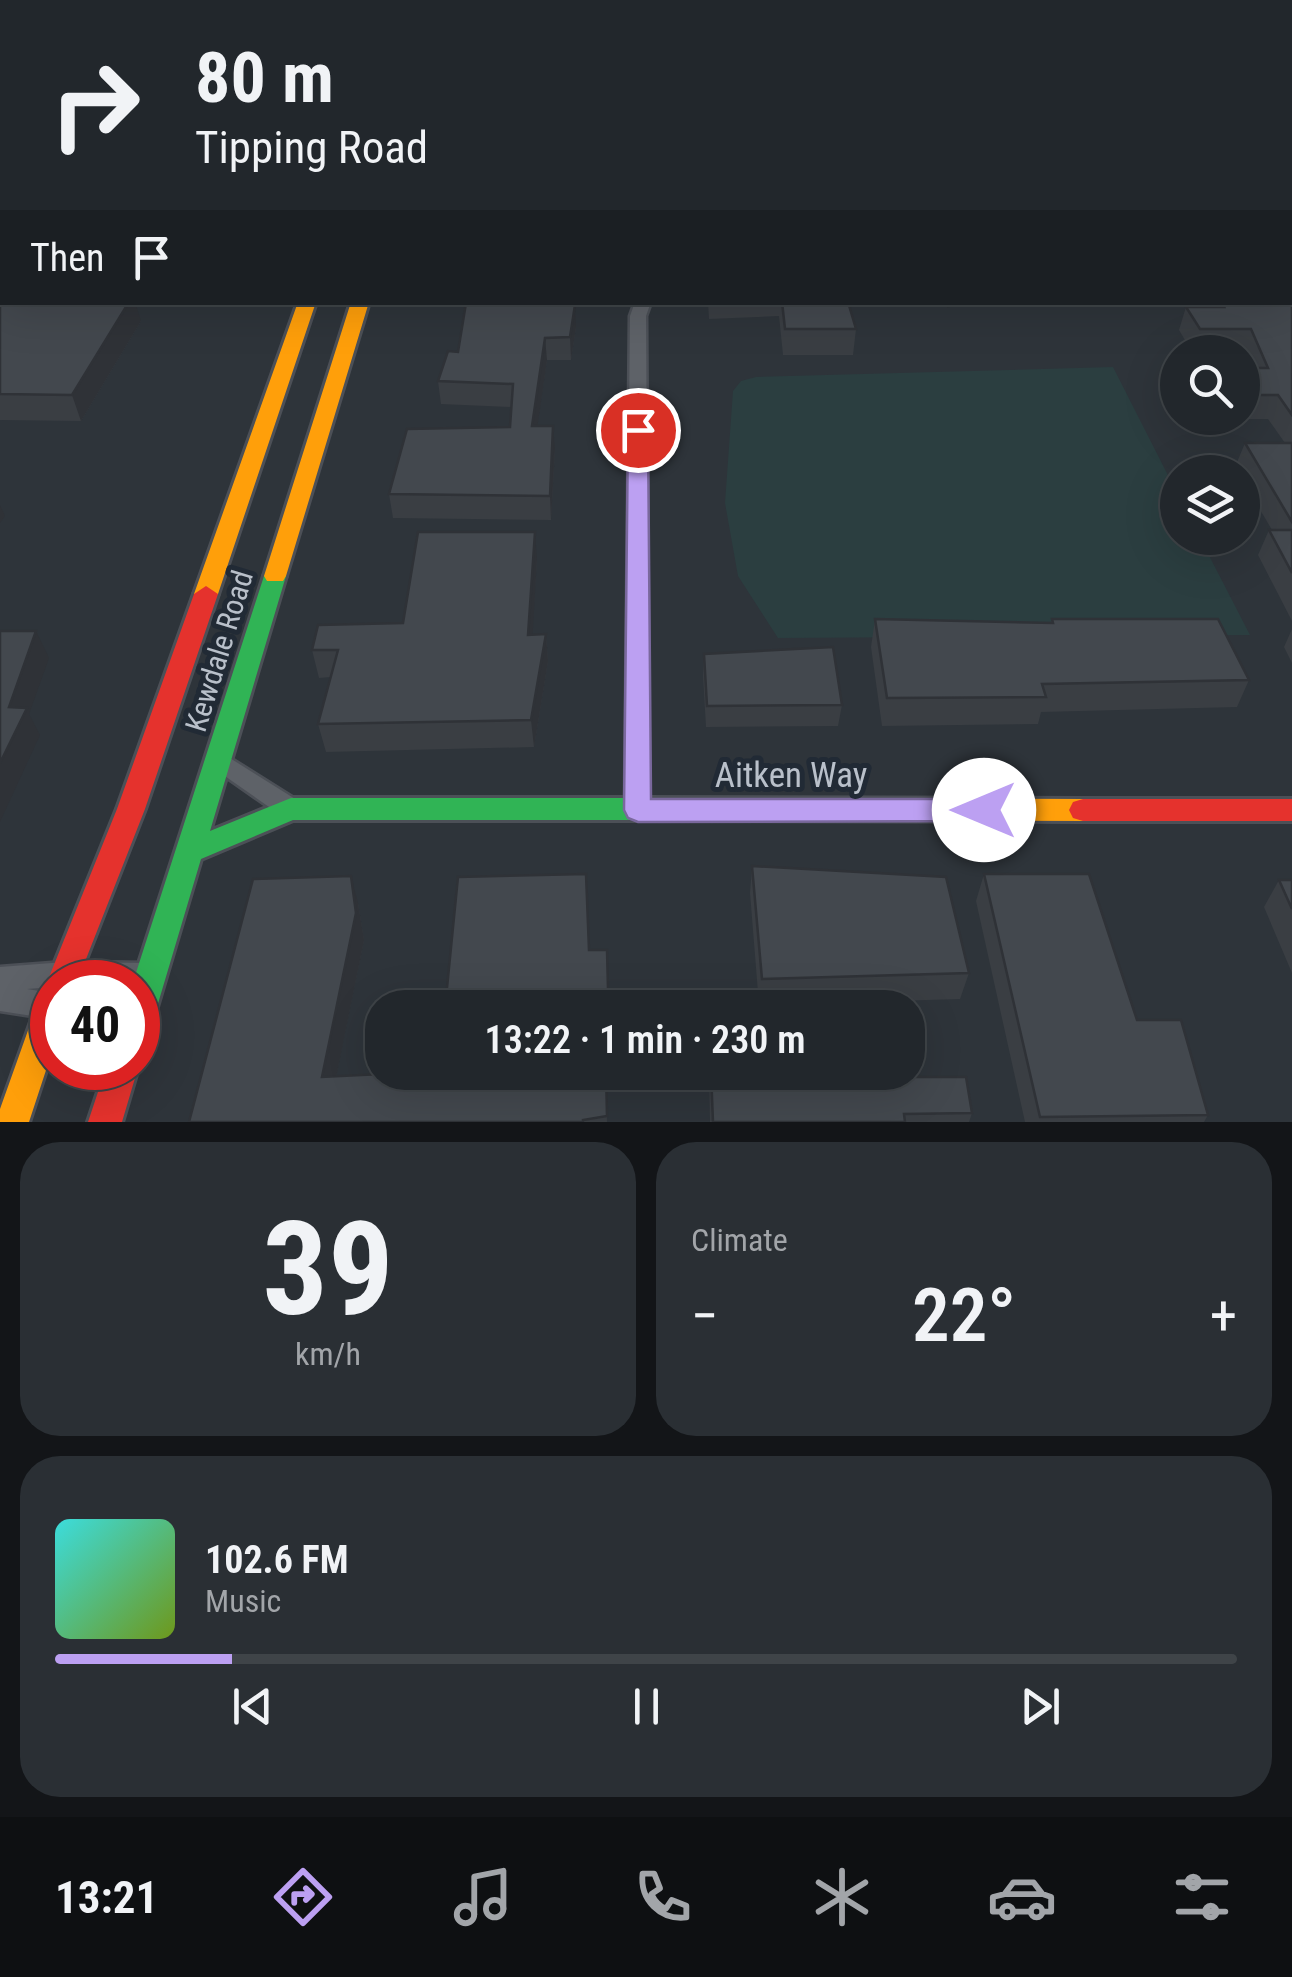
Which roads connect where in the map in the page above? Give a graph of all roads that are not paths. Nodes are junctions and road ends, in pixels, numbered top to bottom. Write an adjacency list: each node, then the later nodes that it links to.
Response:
1 (305, 305): 9 (main road, Kewdale Road)
2 (359, 305): 4 (main road, Kewdale Road)
3 (642, 305): 6 (street)
4 (216, 759): 5 (street); 8 (main road, Kewdale Road)
5 (291, 809): 6 (main road, Aitken Way); 8 (main road, Aitken Way)
6 (638, 810): 7 (main road, Aitken Way)
7 (1292, 810)
8 (189, 852): 10 (main road, Kewdale Road)
9 (70, 960)
10 (155, 960)
11 (0, 979): 12 (street)
12 (30, 979)
13 (0, 998): 14 (street)
14 (30, 1003)
15 (30, 1070): 17 (main road)
16 (115, 1090): 18 (main road)
17 (12, 1122)
18 (105, 1122)

